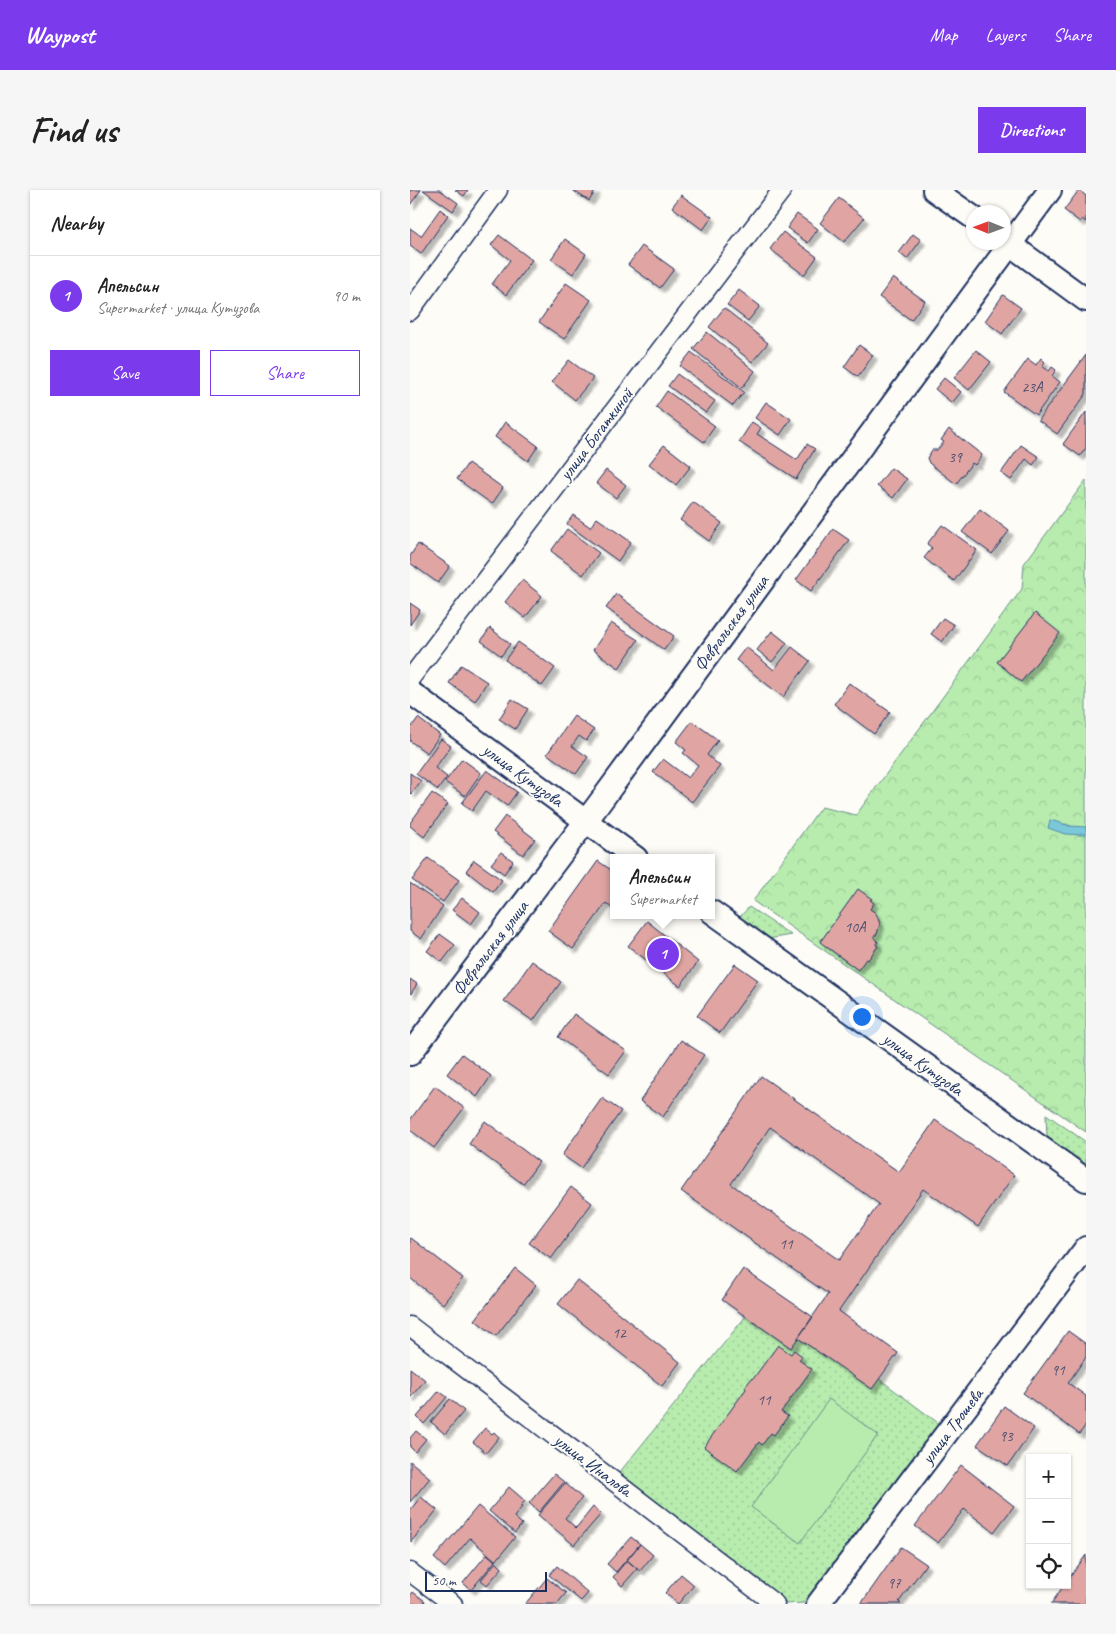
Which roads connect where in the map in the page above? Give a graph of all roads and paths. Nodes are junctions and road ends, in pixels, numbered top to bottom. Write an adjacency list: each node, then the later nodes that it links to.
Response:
1 (498, 190): 10 (street)
2 (782, 190): 11 (street, улица Богаткиной)
3 (934, 190): 5 (street)
4 (1050, 190): 6 (street, Февральская улица)
5 (966, 212)
6 (1011, 238)
7 (1011, 246): 9 (street)
8 (1002, 250): 13 (street, Февральская улица)
9 (1086, 300)
10 (410, 311)
11 (410, 679)
12 (410, 692): 13 (street, улица Кутузова)
13 (586, 821): 14 (street, улица Кутузова); 16 (street, Февральская улица)
14 (631, 854)
15 (715, 914): 17 (street, улица Кутузова)
16 (410, 1054)
17 (1086, 1180)
18 (1086, 1248): 23 (street, улица Трошева)
19 (410, 1326): 22 (street, улица Иналова)
20 (410, 1572): 21 (street)
21 (453, 1604)
22 (775, 1604)
23 (818, 1604)

